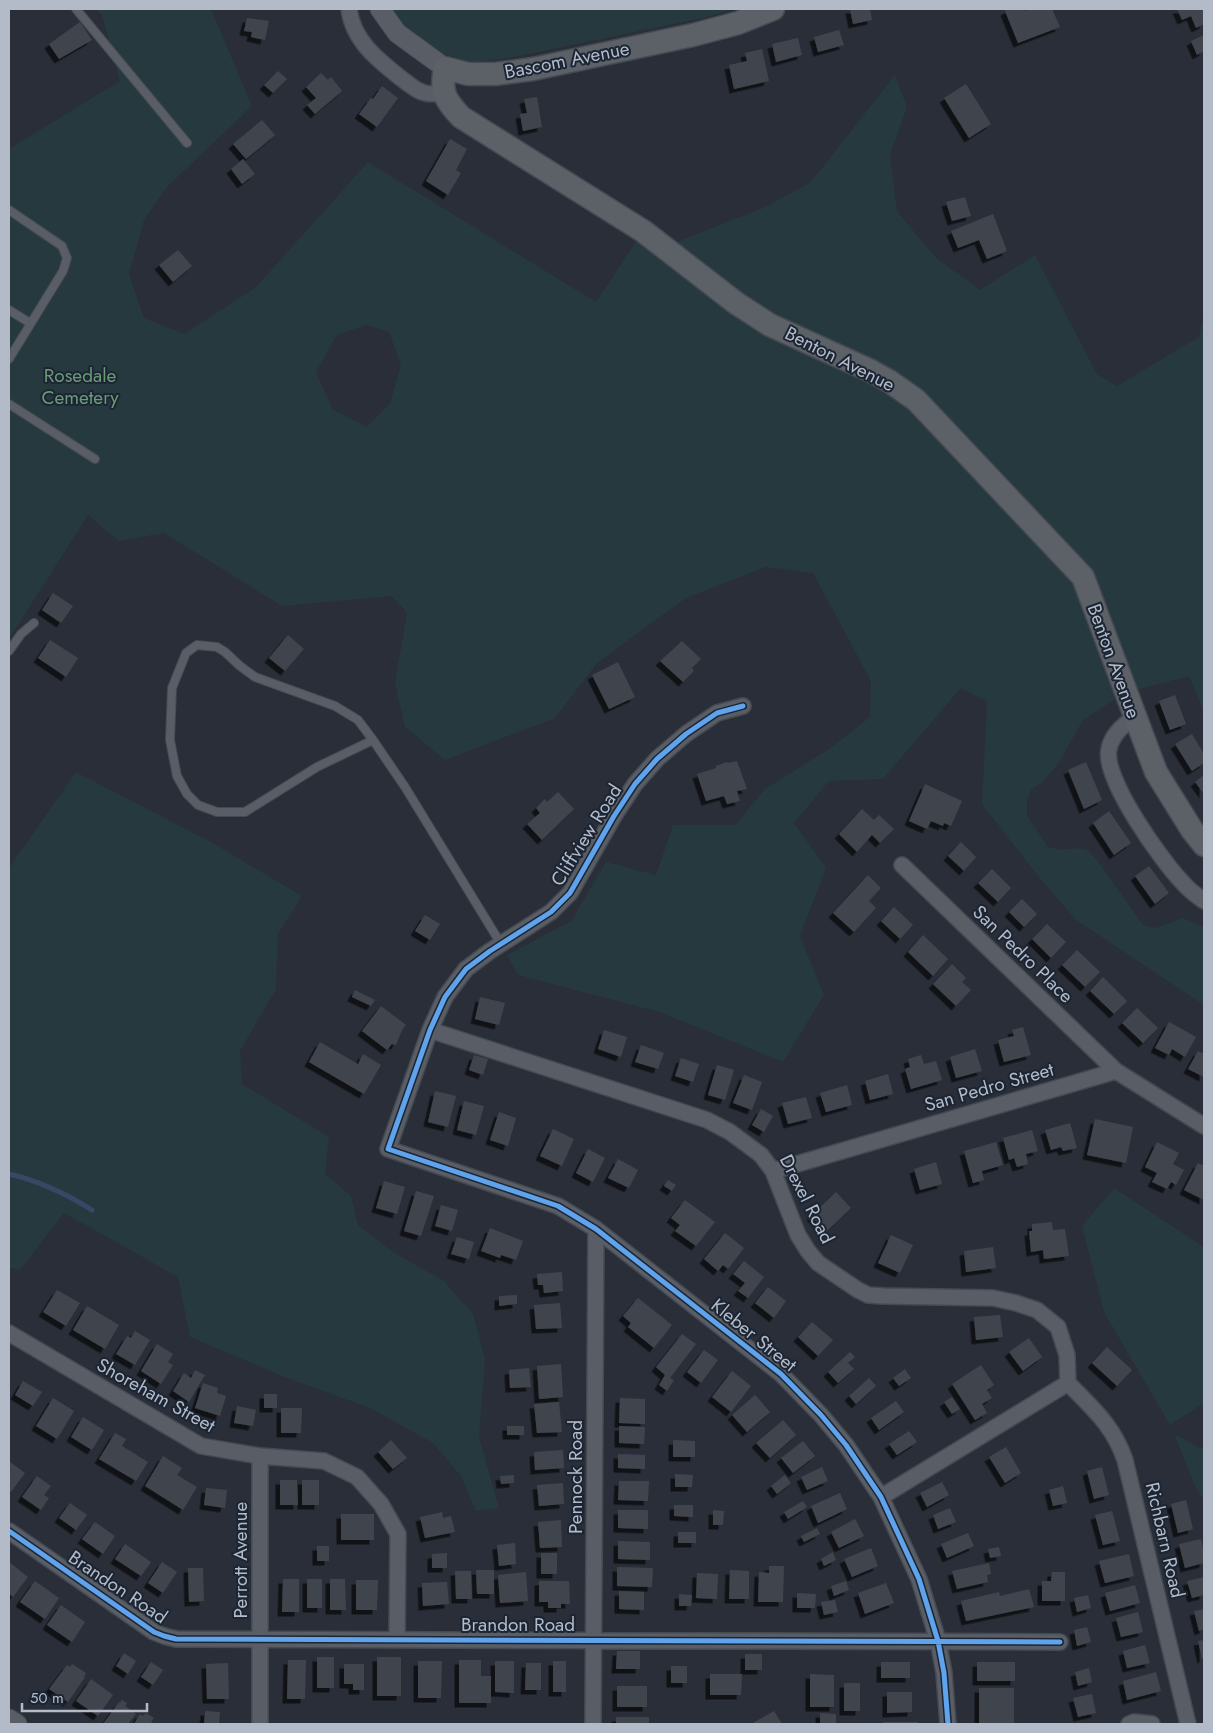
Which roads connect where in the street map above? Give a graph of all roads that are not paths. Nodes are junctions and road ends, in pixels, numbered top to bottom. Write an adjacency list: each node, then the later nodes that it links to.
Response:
1 (76, 9): 7 (lane)
2 (349, 9): 6 (street)
3 (380, 9): 5 (street, Bascom Avenue)
4 (773, 9): 5 (main road, Bascom Avenue)
5 (445, 68): 6 (main road)
6 (444, 92): 17 (main road, Benton Avenue)
7 (187, 143)
8 (9, 210): 10 (lane)
9 (9, 310): 10 (lane)
10 (30, 323): 11 (lane)
11 (9, 359)
12 (9, 404): 13 (lane)
13 (95, 459)
14 (34, 623): 15 (lane)
15 (9, 651)
16 (743, 706): 22 (street, Cliffview Road)
17 (1134, 717): 19 (main road, Benton Avenue); 21 (street)
18 (373, 740): 18 (lane); 22 (lane)
19 (1204, 845)
20 (902, 865): 24 (street, San Pedro Place)
21 (1204, 901)
22 (501, 944): 23 (street, Cliffview Road)
23 (430, 1030): 26 (street, Cliffview Road); 27 (street, Drexel Road)
24 (1116, 1071): 25 (street); 27 (street, San Pedro Street)
25 (1204, 1126)
26 (388, 1150): 28 (street, Kleber Street)
27 (773, 1171): 30 (street, Drexel Road)
28 (596, 1230): 32 (street, Kleber Street); 36 (street, Pennock Road)
29 (9, 1333): 31 (street, Shoreham Street)
30 (1068, 1383): 32 (street); 46 (street, Richbarn Road)
31 (260, 1456): 34 (street, Perrott Avenue); 35 (street, Shoreham Street)
32 (881, 1497): 37 (street, Kleber Street)
33 (9, 1532): 34 (street, Brandon Road)
34 (260, 1638): 35 (street, Brandon Road); 41 (street, Perrott Avenue)
35 (397, 1638): 36 (street, Brandon Road)
36 (594, 1639): 37 (street, Brandon Road); 42 (street, Pennock Road)
37 (938, 1641): 38 (street, Brandon Road); 43 (street, Kleber Street)
38 (1060, 1642)
39 (9, 1719): 40 (street)
40 (17, 1724)
41 (260, 1724)
42 (593, 1724)
43 (948, 1724)
44 (1129, 1724): 45 (street)
45 (1152, 1724)
46 (1188, 1724)

